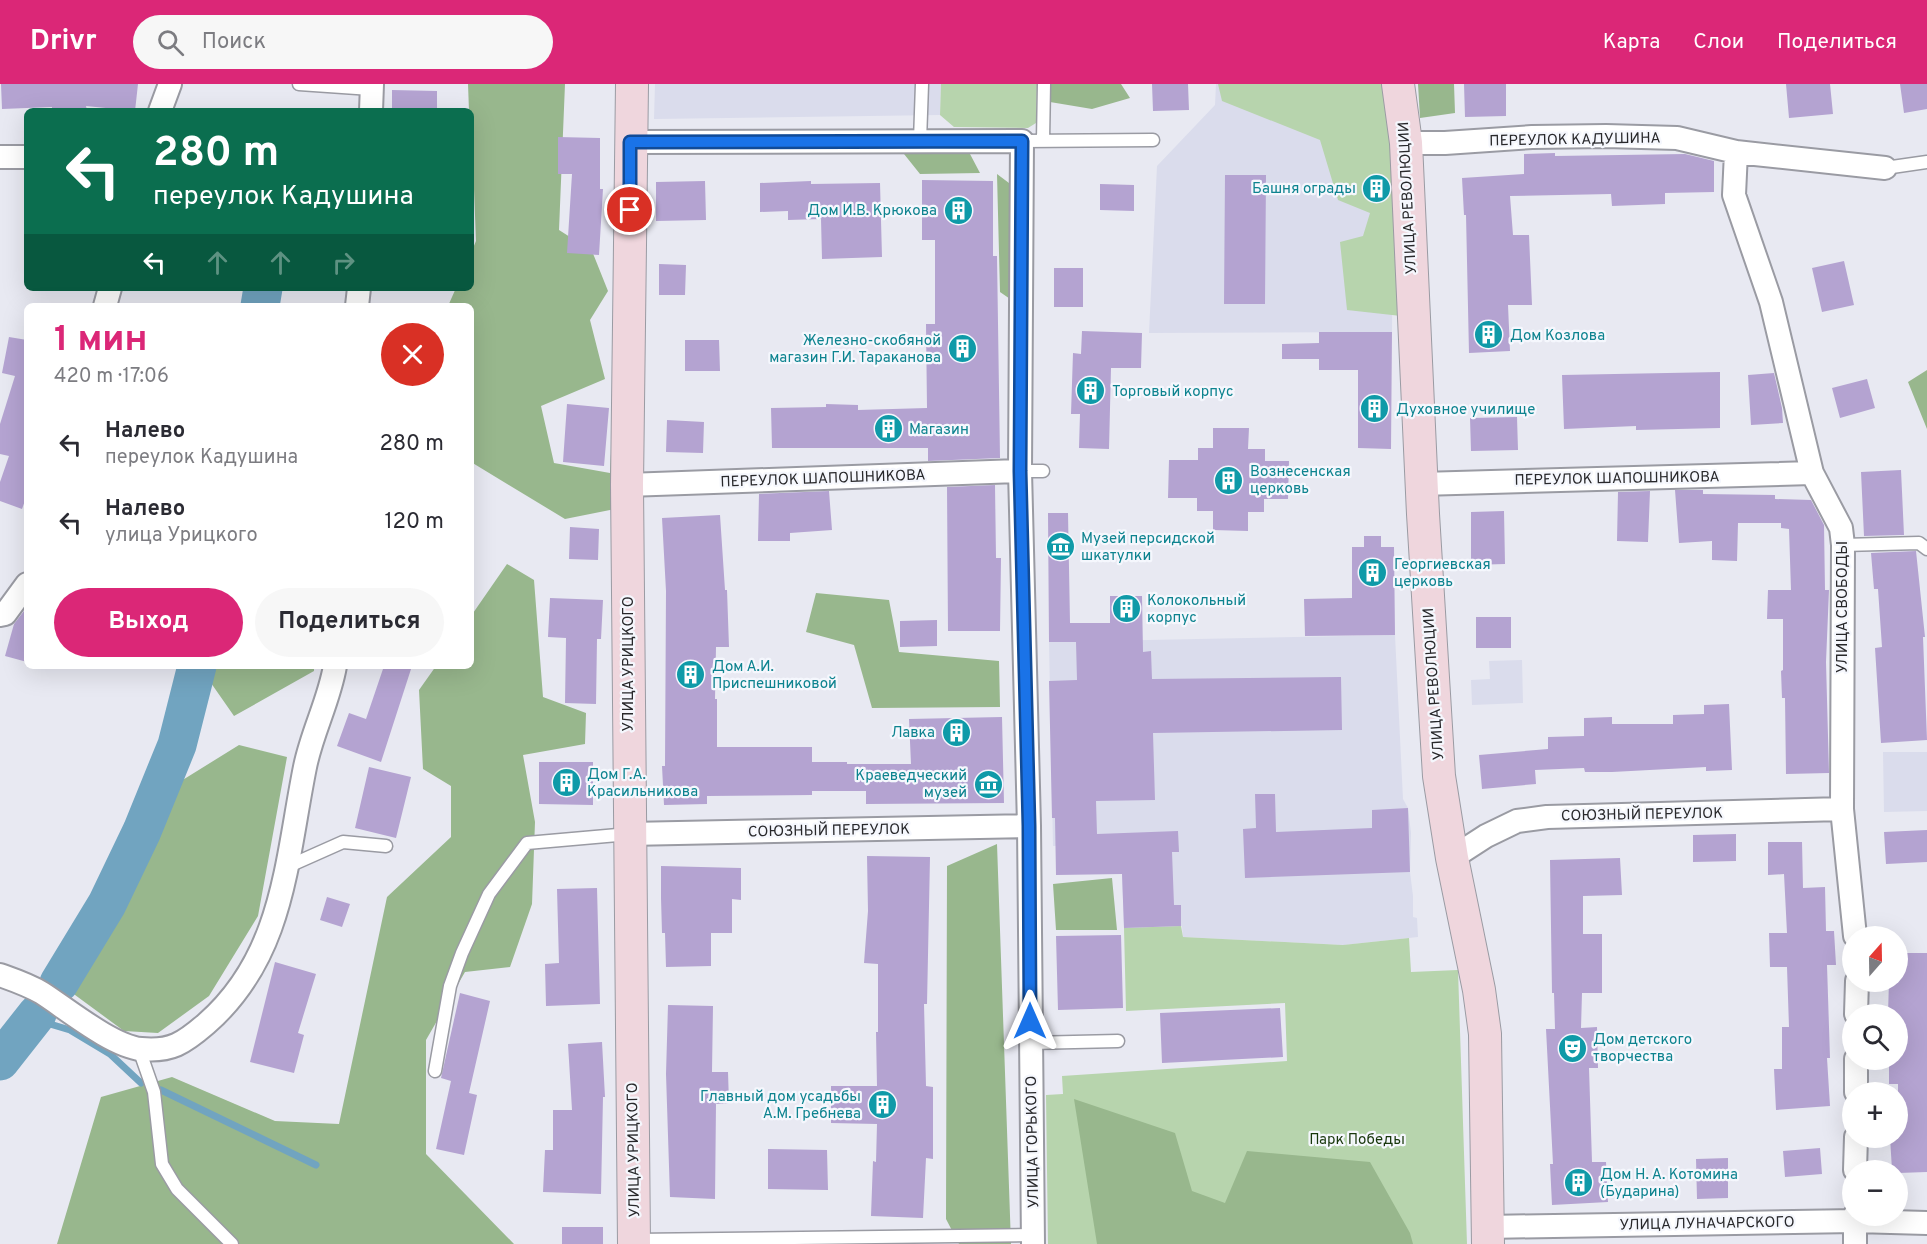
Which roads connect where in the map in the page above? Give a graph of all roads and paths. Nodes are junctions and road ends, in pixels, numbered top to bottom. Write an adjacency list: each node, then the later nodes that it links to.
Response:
1 (170, 84): 8 (street)
2 (299, 84): 7 (lane)
3 (632, 84): 12 (main road, УЛИЦА УРИЦКОГО)
4 (922, 84): 11 (lane)
5 (1044, 84): 9 (lane)
6 (1398, 84): 13 (main road, УЛИЦА РЕВОЛЮЦИИ)
7 (371, 95)
8 (161, 108)
9 (1033, 140): 10 (lane); 11 (street); 19 (street, УЛИЦА ГОРЬКОГО)
10 (1153, 140)
11 (920, 141): 12 (street)
12 (630, 142): 23 (main road, УЛИЦА УРИЦКОГО)
13 (1406, 143): 14 (street, ПЕРЕУЛОК КАДУШИНА); 22 (main road, УЛИЦА РЕВОЛЮЦИИ)
14 (1736, 152): 18 (street, ПЕРЕУЛОК КАДУШИНА); 21 (street, УЛИЦА СВОБОДЫ)
15 (0, 157): 16 (street)
16 (24, 157)
17 (1927, 162): 18 (lane)
18 (1885, 168)
19 (1020, 471): 20 (lane); 23 (street, ПЕРЕУЛОК ШАПОШНИКОВА); 30 (street, УЛИЦА ГОРЬКОГО)
20 (1043, 471)
21 (1812, 473): 22 (street, ПЕРЕУЛОК ШАПОШНИКОВА); 24 (street, УЛИЦА СВОБОДЫ)
22 (1421, 484): 33 (main road, УЛИЦА РЕВОЛЮЦИИ)
23 (627, 485): 31 (main road, УЛИЦА УРИЦКОГО)
24 (1843, 544): 25 (lane); 29 (street, УЛИЦА СВОБОДЫ)
25 (1927, 549)
26 (24, 588): 27 (street)
27 (0, 615)
28 (334, 669): 34 (street)
29 (1842, 809): 33 (street, СОЮЗНЫЙ ПЕРЕУЛОК); 35 (street, УЛИЦА СВОБОДЫ)
30 (1029, 826): 31 (street, СОЮЗНЫЙ ПЕРЕУЛОК); 38 (street, УЛИЦА ГОРЬКОГО)
31 (629, 834): 40 (lane); 47 (main road, УЛИЦА УРИЦКОГО)
32 (386, 846): 34 (lane)
33 (1452, 858): 45 (main road, УЛИЦА РЕВОЛЮЦИИ)
34 (289, 866): 39 (street)
35 (1854, 926)
36 (0, 975): 39 (street)
37 (1118, 1041): 38 (lane)
38 (1030, 1043): 46 (street, УЛИЦА ГОРЬКОГО)
39 (139, 1049): 48 (lane)
40 (435, 1071)
41 (1842, 1219): 45 (street, УЛИЦА ЛУНАЧАРСКОГО)
42 (1908, 1222): 43 (street, УЛИЦА ЛУНАЧАРСКОГО)
43 (1927, 1223)
44 (1855, 1226): 49 (street)
45 (1488, 1236)
46 (1033, 1240): 47 (lane)
47 (634, 1242)
48 (232, 1244)
49 (1855, 1244)

